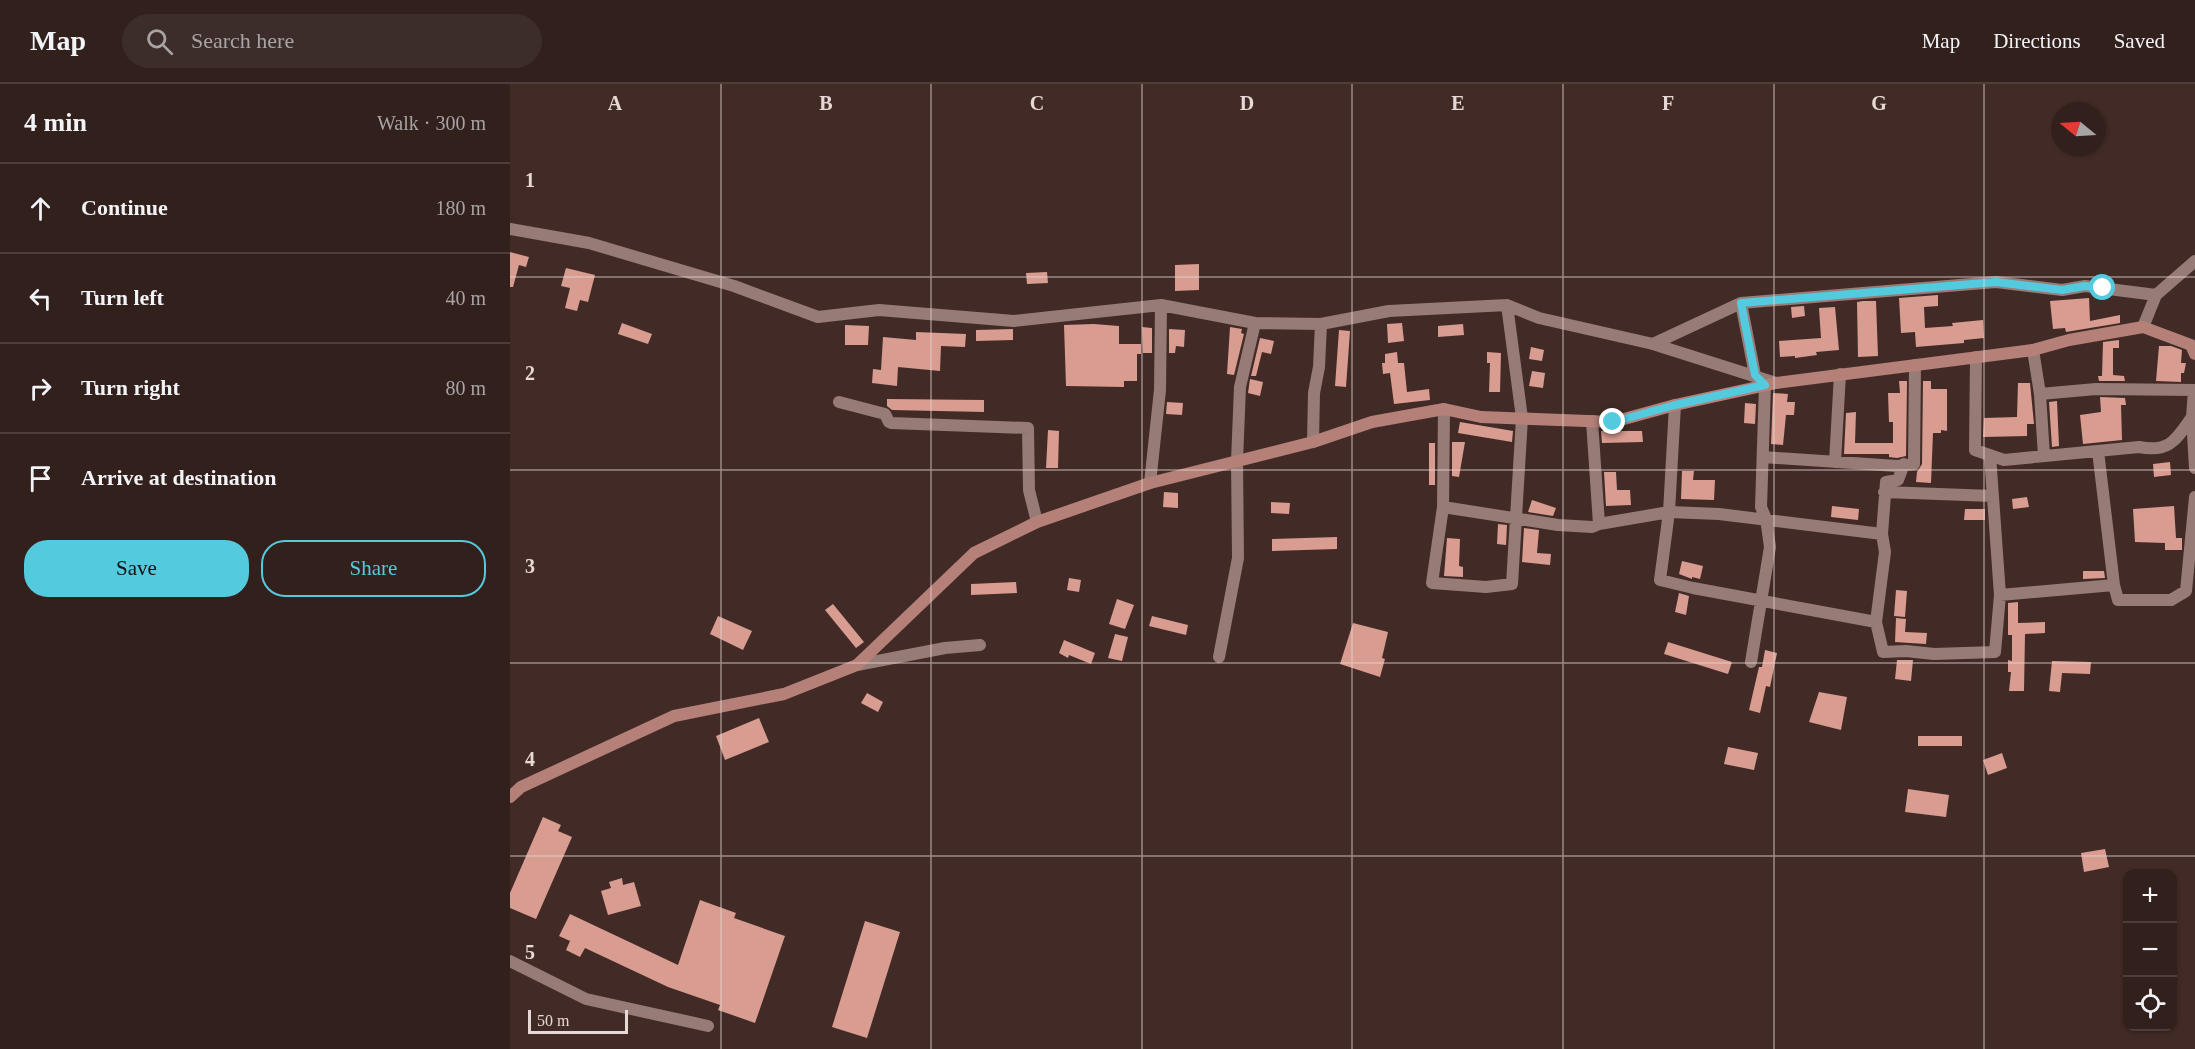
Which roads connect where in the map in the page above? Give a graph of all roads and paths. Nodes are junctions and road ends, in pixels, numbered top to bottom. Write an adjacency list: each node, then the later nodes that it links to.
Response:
1 (510, 230): 5 (street)
2 (2195, 261): 3 (street)
3 (2156, 295): 4 (street); 9 (street)
4 (1741, 303): 10 (street); 16 (street)
5 (1161, 305): 7 (street); 35 (street)
6 (1507, 305): 8 (street); 10 (street); 24 (street)
7 (1256, 322): 8 (street); 31 (street)
8 (1321, 324): 26 (street)
9 (2144, 327): 11 (street); 12 (street)
10 (1653, 344): 16 (street)
11 (2033, 350): 13 (street); 19 (street)
12 (2195, 354)
13 (1976, 357): 14 (street); 28 (street)
14 (1915, 365): 15 (street); 33 (street)
15 (1840, 374): 17 (street); 32 (street)
16 (1755, 375): 17 (street)
17 (1771, 384): 21 (street); 30 (street)
18 (2195, 391): 19 (street); 23 (street)
19 (2040, 394): 29 (street)
20 (839, 402): 43 (street)
21 (1675, 405): 25 (street); 40 (street)
22 (1444, 409): 24 (street); 26 (street); 39 (street)
23 (2193, 417): 27 (street); 34 (street)
24 (1522, 418): 25 (street); 41 (street)
25 (1592, 421): 44 (street)
26 (1313, 442): 31 (street)
27 (2098, 451): 29 (street); 46 (street)
28 (1990, 455): 29 (street); 37 (street)
29 (2044, 456)
30 (1763, 458): 32 (street); 42 (street)
31 (1237, 461): 35 (street); 51 (street)
32 (1835, 462): 33 (street)
33 (1904, 464): 36 (street)
34 (2195, 468)
35 (1150, 483): 43 (street)
36 (1884, 492): 37 (street); 45 (street)
37 (1993, 496): 47 (street)
38 (2195, 497): 46 (street)
39 (1443, 507): 41 (street); 41 (street)
40 (1669, 512): 42 (street); 44 (street); 48 (street)
41 (1516, 518): 44 (street)
42 (1766, 519): 45 (street); 48 (street)
43 (1037, 522): 53 (street)
44 (1599, 524)
45 (1882, 534): 49 (street)
46 (2114, 585): 47 (street)
47 (2000, 595): 49 (street)
48 (1760, 601): 49 (street); 52 (street)
49 (1876, 622)
50 (980, 645): 53 (street)
51 (1219, 657)
52 (1751, 662)
53 (857, 665): 54 (street)
54 (510, 797)
55 (510, 961): 56 (street)
56 (708, 1026)

